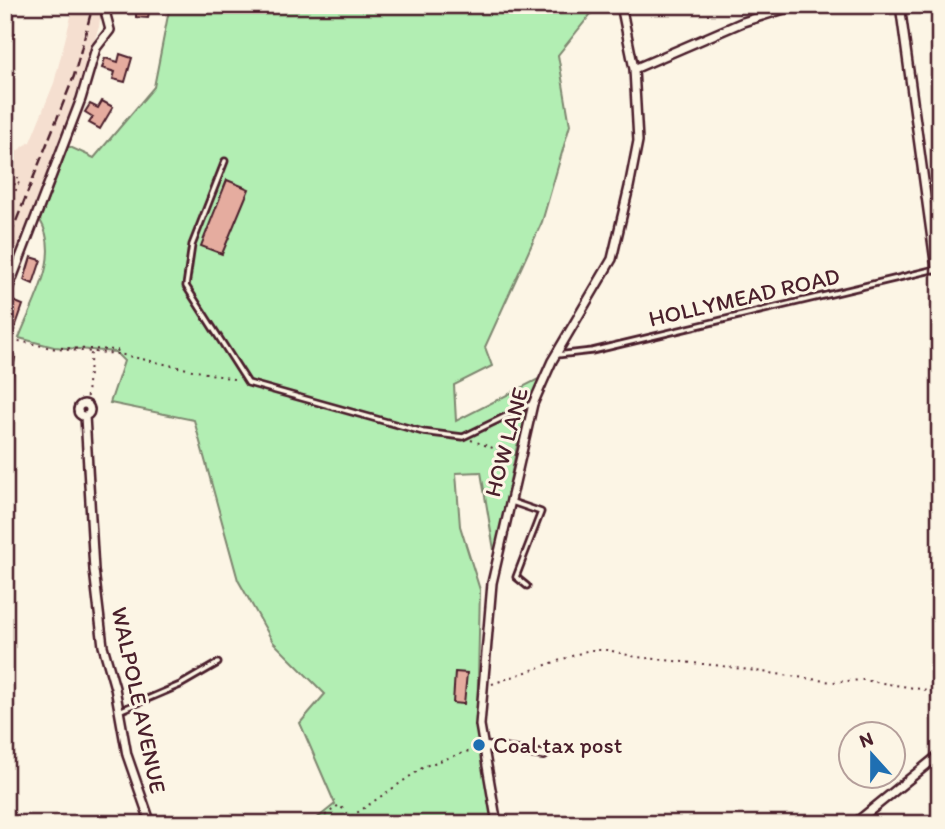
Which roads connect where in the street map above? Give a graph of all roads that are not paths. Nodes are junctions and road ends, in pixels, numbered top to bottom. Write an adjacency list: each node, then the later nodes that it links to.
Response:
1 (10, 5): 6 (street)
2 (109, 5): 10 (street)
3 (621, 5): 7 (street, HOW LANE)
4 (797, 5): 7 (street)
5 (900, 5): 9 (street)
6 (5, 20)
7 (634, 69): 11 (street, HOW LANE)
8 (225, 161): 13 (lane)
9 (938, 269): 11 (lane, HOLLYMEAD ROAD)
10 (5, 297)
11 (555, 355): 13 (street, HOW LANE)
12 (86, 404): 17 (street, WALPOLE AVENUE)
13 (533, 404): 14 (street, HOW LANE)
14 (510, 502): 15 (lane); 18 (street, HOW LANE)
15 (527, 586)
16 (218, 663): 17 (lane)
17 (119, 711): 21 (street, WALPOLE AVENUE)
18 (483, 746): 20 (street); 22 (street, HOW LANE)
19 (940, 754): 23 (street)
20 (544, 755)
21 (151, 824)
22 (497, 824)
23 (854, 824)

